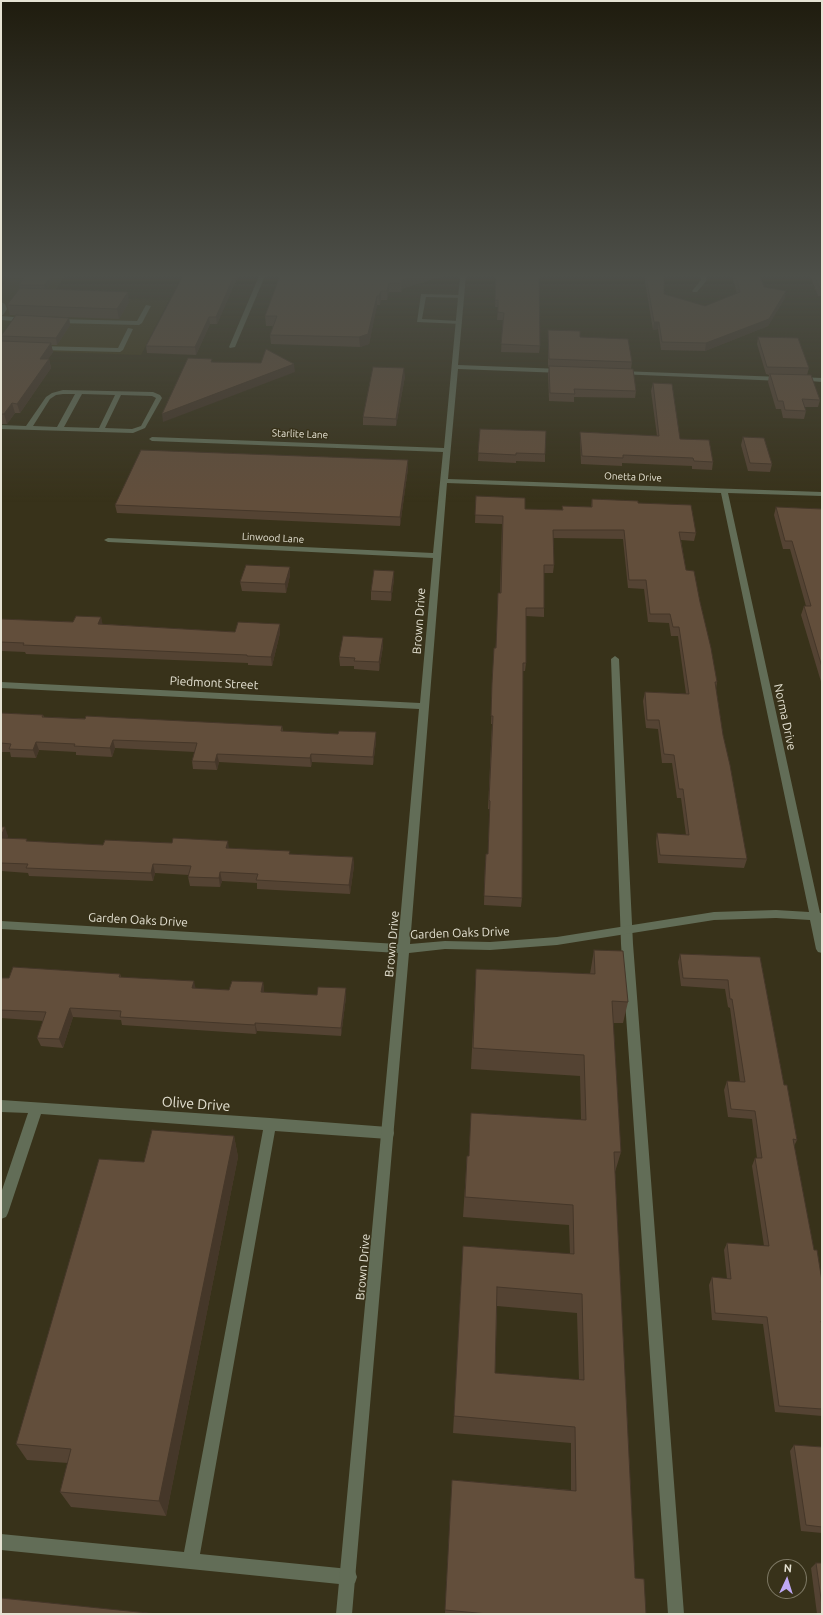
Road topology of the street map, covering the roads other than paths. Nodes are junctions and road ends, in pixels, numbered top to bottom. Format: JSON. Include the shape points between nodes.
{"nodes":[{"id":1,"x":456,"y":351,"type":"edge"},
{"id":2,"x":454,"y":367,"type":"junction"},
{"id":3,"x":572,"y":371,"type":"edge"},
{"id":4,"x":611,"y":372,"type":"edge"},
{"id":5,"x":822,"y":380,"type":"edge"},
{"id":6,"x":80,"y":392,"type":"junction"},
{"id":7,"x":119,"y":393,"type":"junction"},
{"id":8,"x":1,"y":427,"type":"edge"},
{"id":9,"x":30,"y":428,"type":"junction"},
{"id":10,"x":59,"y":428,"type":"junction"},
{"id":11,"x":101,"y":430,"type":"junction"},
{"id":12,"x":152,"y":438,"type":"dead end"},
{"id":13,"x":446,"y":450,"type":"junction"},
{"id":14,"x":444,"y":481,"type":"junction"},
{"id":15,"x":724,"y":490,"type":"junction"},
{"id":16,"x":822,"y":494,"type":"edge"},
{"id":17,"x":108,"y":540,"type":"dead end"},
{"id":18,"x":437,"y":556,"type":"junction"},
{"id":19,"x":615,"y":659,"type":"dead end"},
{"id":20,"x":1,"y":684,"type":"edge"},
{"id":21,"x":425,"y":706,"type":"junction"},
{"id":22,"x":819,"y":917,"type":"edge"},
{"id":23,"x":1,"y":925,"type":"edge"},
{"id":24,"x":627,"y":930,"type":"junction"},
{"id":25,"x":404,"y":949,"type":"junction"},
{"id":26,"x":822,"y":949,"type":"edge"},
{"id":27,"x":1,"y":1106,"type":"edge"},
{"id":28,"x":36,"y":1109,"type":"junction"},
{"id":29,"x":270,"y":1124,"type":"junction"},
{"id":30,"x":388,"y":1133,"type":"junction"},
{"id":31,"x":1,"y":1213,"type":"edge"},
{"id":32,"x":1,"y":1542,"type":"edge"},
{"id":33,"x":191,"y":1561,"type":"junction"},
{"id":34,"x":349,"y":1577,"type":"junction"},
{"id":35,"x":344,"y":1614,"type":"edge"},
{"id":36,"x":676,"y":1614,"type":"edge"}],
"edges":[{"from":1,"to":2,"type":"street","name":"Brown Drive"},
{"from":2,"to":3,"type":"street"},
{"from":2,"to":13,"type":"street","name":"Brown Drive"},
{"from":4,"to":5,"type":"street"},
{"from":6,"to":7,"type":"street"},
{"from":6,"to":9,"type":"street","via":[[63,392],[48,398]]},
{"from":6,"to":10,"type":"street"},
{"from":7,"to":11,"type":"street"},
{"from":7,"to":11,"type":"street","via":[[153,394],[159,398],[143,427],[133,431]]},
{"from":8,"to":9,"type":"street"},
{"from":9,"to":10,"type":"street"},
{"from":10,"to":11,"type":"street"},
{"from":12,"to":13,"type":"street","name":"Starlite Lane"},
{"from":13,"to":14,"type":"street","name":"Brown Drive"},
{"from":14,"to":15,"type":"street","name":"Onetta Drive"},
{"from":14,"to":18,"type":"street","name":"Brown Drive"},
{"from":15,"to":16,"type":"street","name":"Onetta Drive"},
{"from":15,"to":22,"type":"street","name":"Norma Drive"},
{"from":17,"to":18,"type":"street","name":"Linwood Lane"},
{"from":18,"to":21,"type":"street","name":"Brown Drive"},
{"from":19,"to":24,"type":"street"},
{"from":20,"to":21,"type":"street","name":"Piedmont Street"},
{"from":21,"to":25,"type":"street","name":"Brown Drive"},
{"from":22,"to":24,"type":"street","name":"Garden Oaks Drive","via":[[776,914],[714,916]]},
{"from":22,"to":26,"type":"street","name":"Norma Drive"},
{"from":23,"to":25,"type":"street","name":"Garden Oaks Drive"},
{"from":24,"to":25,"type":"street","name":"Garden Oaks Drive","via":[[557,941]]},
{"from":24,"to":36,"type":"street"},
{"from":25,"to":30,"type":"street","name":"Brown Drive"},
{"from":27,"to":28,"type":"street","name":"Olive Drive"},
{"from":28,"to":29,"type":"street","name":"Olive Drive"},
{"from":28,"to":31,"type":"street"},
{"from":29,"to":30,"type":"street","name":"Olive Drive"},
{"from":29,"to":33,"type":"street"},
{"from":30,"to":34,"type":"street","name":"Brown Drive"},
{"from":32,"to":33,"type":"street"},
{"from":33,"to":34,"type":"street"},
{"from":34,"to":35,"type":"street","name":"Brown Drive"}]}
